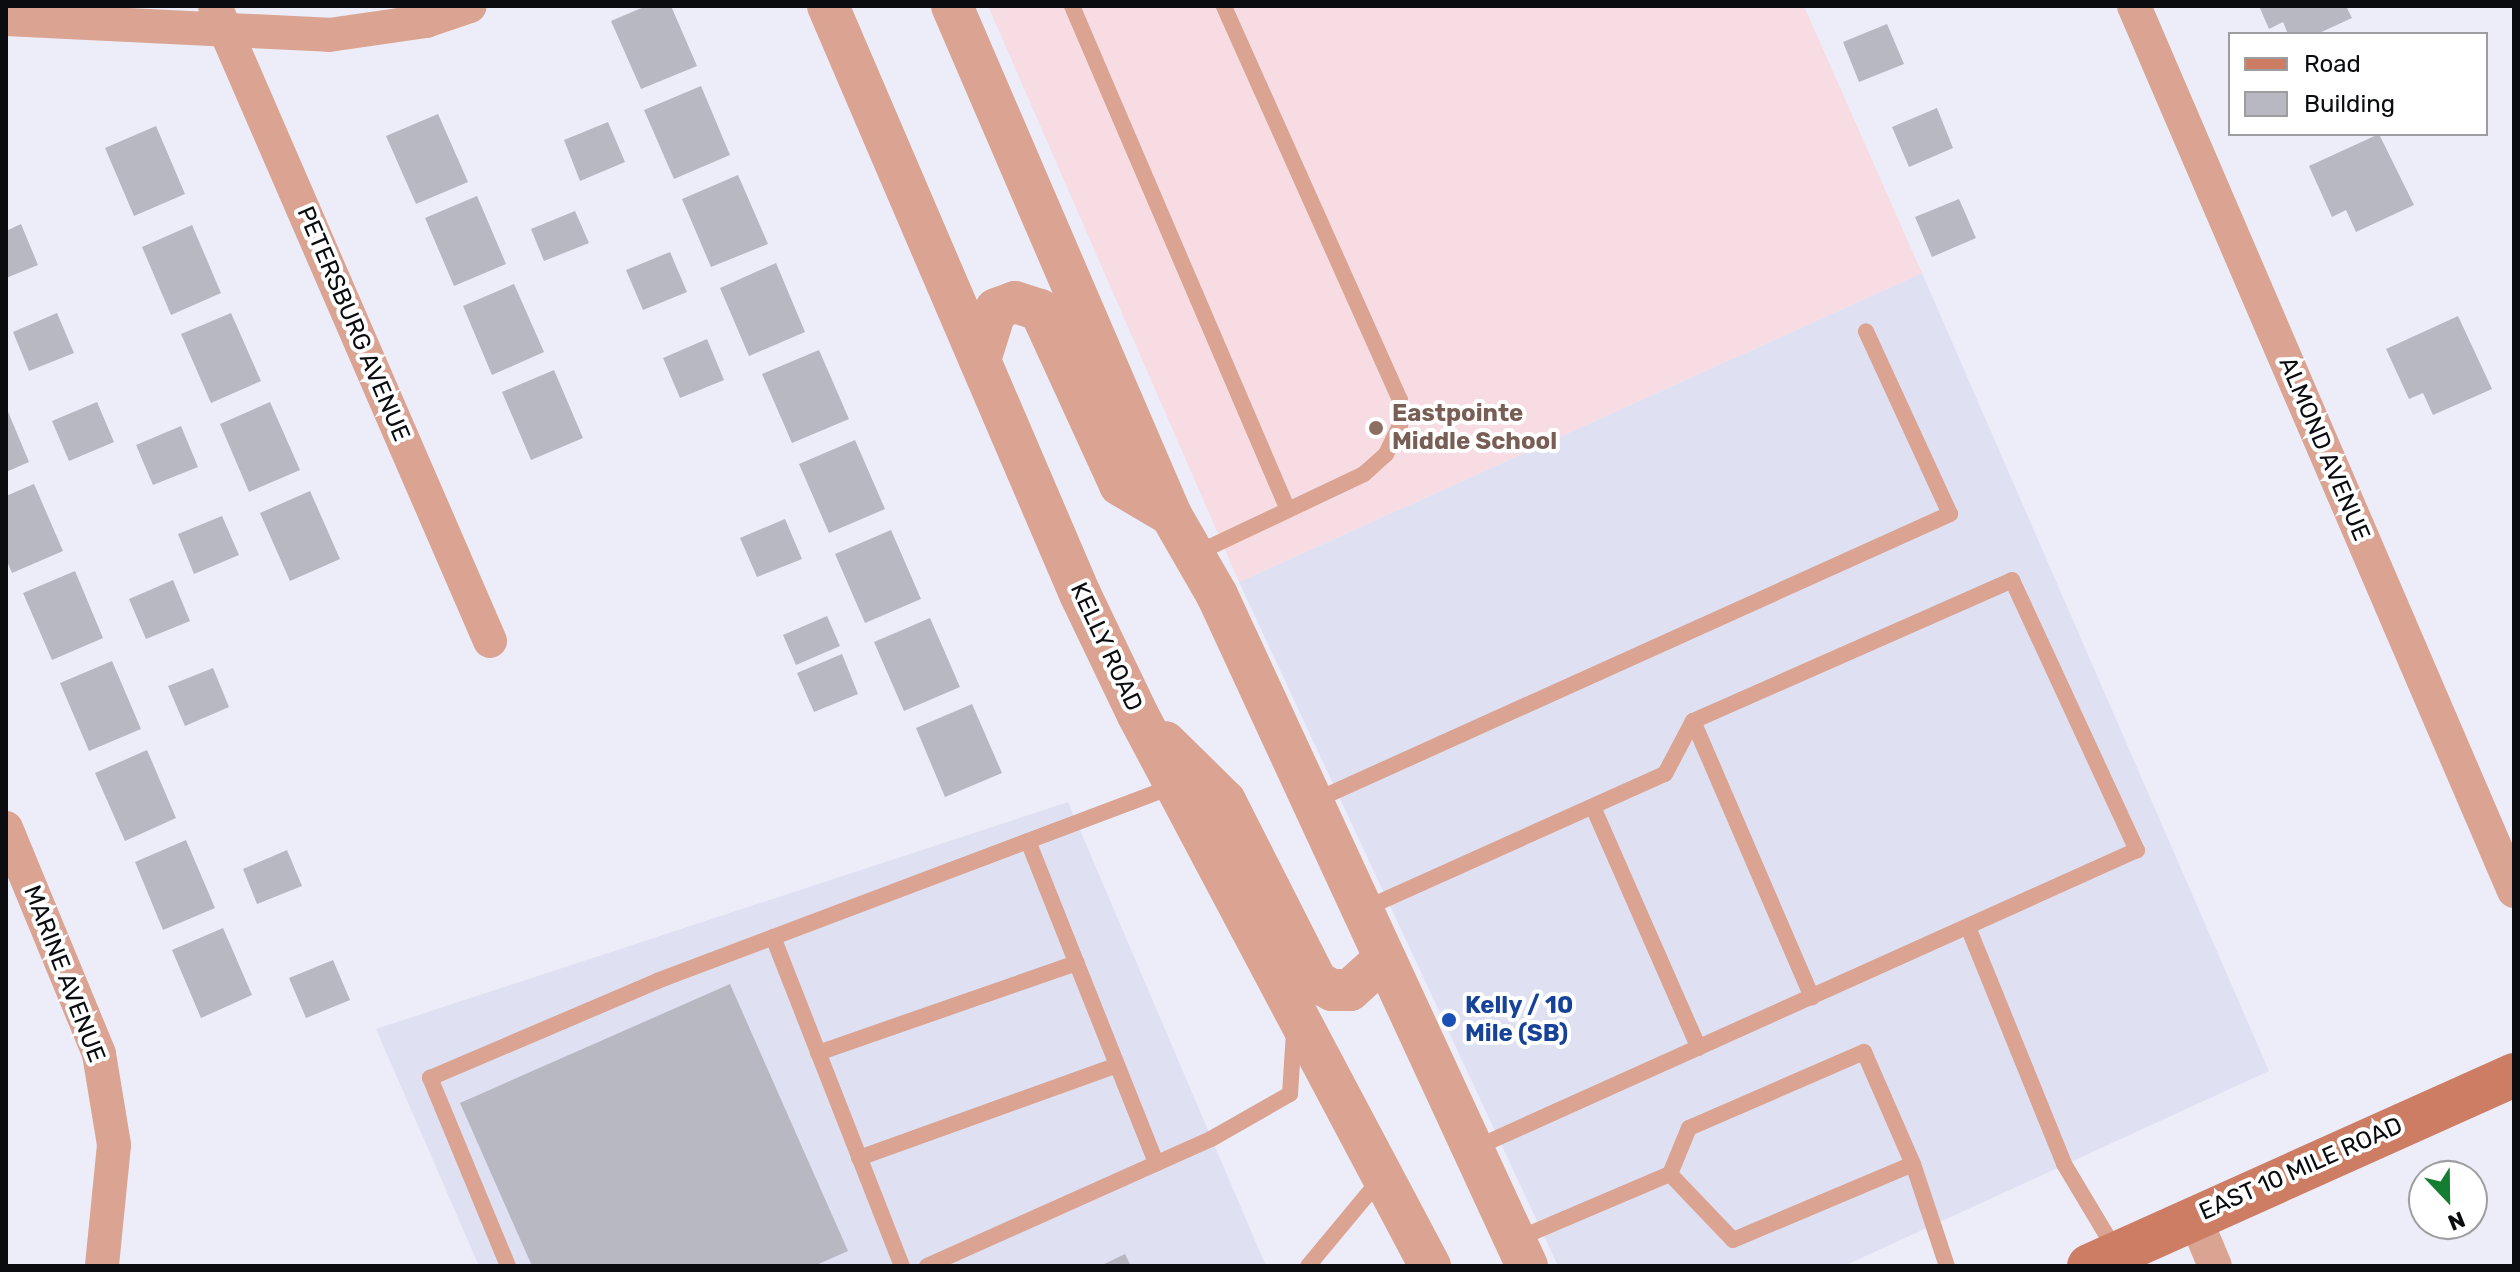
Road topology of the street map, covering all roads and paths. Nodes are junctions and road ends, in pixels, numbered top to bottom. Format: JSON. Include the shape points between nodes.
{"nodes":[{"id":1,"x":470,"y":6,"type":"edge"},
{"id":2,"x":828,"y":6,"type":"edge"},
{"id":3,"x":952,"y":6,"type":"edge"},
{"id":4,"x":1072,"y":6,"type":"edge"},
{"id":5,"x":1224,"y":6,"type":"edge"},
{"id":6,"x":2134,"y":6,"type":"edge"},
{"id":7,"x":221,"y":18,"type":"edge"},
{"id":8,"x":6,"y":19,"type":"edge"},
{"id":9,"x":1866,"y":331,"type":"dead end"},
{"id":10,"x":980,"y":360,"type":"junction"},
{"id":11,"x":1288,"y":510,"type":"junction"},
{"id":12,"x":1171,"y":515,"type":"junction"},
{"id":13,"x":1194,"y":554,"type":"junction"},
{"id":14,"x":490,"y":641,"type":"dead end"},
{"id":15,"x":1138,"y":715,"type":"junction"},
{"id":16,"x":1693,"y":721,"type":"junction"},
{"id":17,"x":1175,"y":786,"type":"junction"},
{"id":18,"x":1313,"y":801,"type":"junction"},
{"id":19,"x":1593,"y":807,"type":"junction"},
{"id":20,"x":6,"y":828,"type":"edge"},
{"id":21,"x":1028,"y":841,"type":"junction"},
{"id":22,"x":2514,"y":891,"type":"edge"},
{"id":23,"x":1362,"y":910,"type":"junction"},
{"id":24,"x":1968,"y":927,"type":"junction"},
{"id":25,"x":773,"y":937,"type":"junction"},
{"id":26,"x":1383,"y":960,"type":"junction"},
{"id":27,"x":1077,"y":963,"type":"junction"},
{"id":28,"x":1812,"y":997,"type":"junction"},
{"id":29,"x":1295,"y":1014,"type":"junction"},
{"id":30,"x":1699,"y":1048,"type":"junction"},
{"id":31,"x":818,"y":1053,"type":"junction"},
{"id":32,"x":1117,"y":1065,"type":"junction"},
{"id":33,"x":2514,"y":1075,"type":"edge"},
{"id":34,"x":1473,"y":1149,"type":"junction"},
{"id":35,"x":859,"y":1158,"type":"junction"},
{"id":36,"x":1156,"y":1163,"type":"junction"},
{"id":37,"x":1913,"y":1164,"type":"junction"},
{"id":38,"x":1670,"y":1174,"type":"junction"},
{"id":39,"x":1384,"y":1175,"type":"junction"},
{"id":40,"x":2194,"y":1216,"type":"junction"},
{"id":41,"x":1521,"y":1253,"type":"edge"},
{"id":42,"x":2103,"y":1259,"type":"edge"},
{"id":43,"x":102,"y":1266,"type":"edge"},
{"id":44,"x":508,"y":1266,"type":"edge"},
{"id":45,"x":902,"y":1266,"type":"edge"},
{"id":46,"x":927,"y":1266,"type":"edge"},
{"id":47,"x":1308,"y":1266,"type":"edge"},
{"id":48,"x":1430,"y":1266,"type":"edge"},
{"id":49,"x":1947,"y":1266,"type":"edge"},
{"id":50,"x":2215,"y":1266,"type":"edge"}],
"edges":[{"from":1,"to":7,"type":"street","via":[[379,31],[329,35]]},
{"from":2,"to":10,"type":"street","name":"KELLY ROAD"},
{"from":3,"to":12,"type":"street"},
{"from":4,"to":11,"type":"lane"},
{"from":5,"to":11,"type":"lane","via":[[1400,400],[1400,425],[1386,454],[1364,474]]},
{"from":6,"to":22,"type":"street","name":"ALMOND AVENUE"},
{"from":7,"to":8,"type":"street"},
{"from":7,"to":14,"type":"street","name":"PETERSBURG AVENUE"},
{"from":9,"to":18,"type":"lane","via":[[1950,514]]},
{"from":10,"to":12,"type":"street","via":[[996,309],[1015,302],[1040,310],[1120,485]]},
{"from":10,"to":15,"type":"street","name":"KELLY ROAD"},
{"from":11,"to":13,"type":"lane"},
{"from":12,"to":13,"type":"street"},
{"from":13,"to":18,"type":"street"},
{"from":15,"to":17,"type":"street","name":"KELLY ROAD"},
{"from":15,"to":26,"type":"street","via":[[1225,801],[1317,982],[1332,990],[1350,990]]},
{"from":16,"to":19,"type":"lane","via":[[1665,774]]},
{"from":16,"to":24,"type":"lane","via":[[2012,580],[2137,850]]},
{"from":16,"to":28,"type":"lane"},
{"from":17,"to":21,"type":"lane"},
{"from":17,"to":29,"type":"street","name":"KELLY ROAD"},
{"from":18,"to":23,"type":"street"},
{"from":19,"to":23,"type":"lane"},
{"from":19,"to":30,"type":"lane"},
{"from":20,"to":43,"type":"street","name":"MARINE AVENUE","via":[[99,1054],[114,1145]]},
{"from":21,"to":25,"type":"lane"},
{"from":21,"to":27,"type":"lane"},
{"from":23,"to":26,"type":"street"},
{"from":24,"to":28,"type":"lane"},
{"from":24,"to":42,"type":"lane"},
{"from":25,"to":31,"type":"lane"},
{"from":25,"to":44,"type":"lane","via":[[430,1078]]},
{"from":26,"to":34,"type":"street"},
{"from":27,"to":31,"type":"lane"},
{"from":27,"to":32,"type":"lane"},
{"from":28,"to":30,"type":"lane"},
{"from":29,"to":36,"type":"lane","via":[[1290,1094]]},
{"from":29,"to":39,"type":"street","name":"KELLY ROAD"},
{"from":30,"to":34,"type":"lane"},
{"from":31,"to":35,"type":"lane"},
{"from":32,"to":35,"type":"lane"},
{"from":32,"to":36,"type":"lane"},
{"from":33,"to":40,"type":"main road","name":"EAST 10 MILE ROAD"},
{"from":34,"to":41,"type":"street"},
{"from":35,"to":45,"type":"lane"},
{"from":36,"to":46,"type":"lane"},
{"from":37,"to":38,"type":"lane","via":[[1733,1240]]},
{"from":37,"to":38,"type":"lane","via":[[1864,1052],[1689,1128]]},
{"from":37,"to":49,"type":"lane"},
{"from":38,"to":41,"type":"lane"},
{"from":39,"to":47,"type":"lane"},
{"from":39,"to":48,"type":"street","name":"KELLY ROAD"},
{"from":40,"to":42,"type":"main road","name":"EAST 10 MILE ROAD"},
{"from":40,"to":50,"type":"street"}]}
